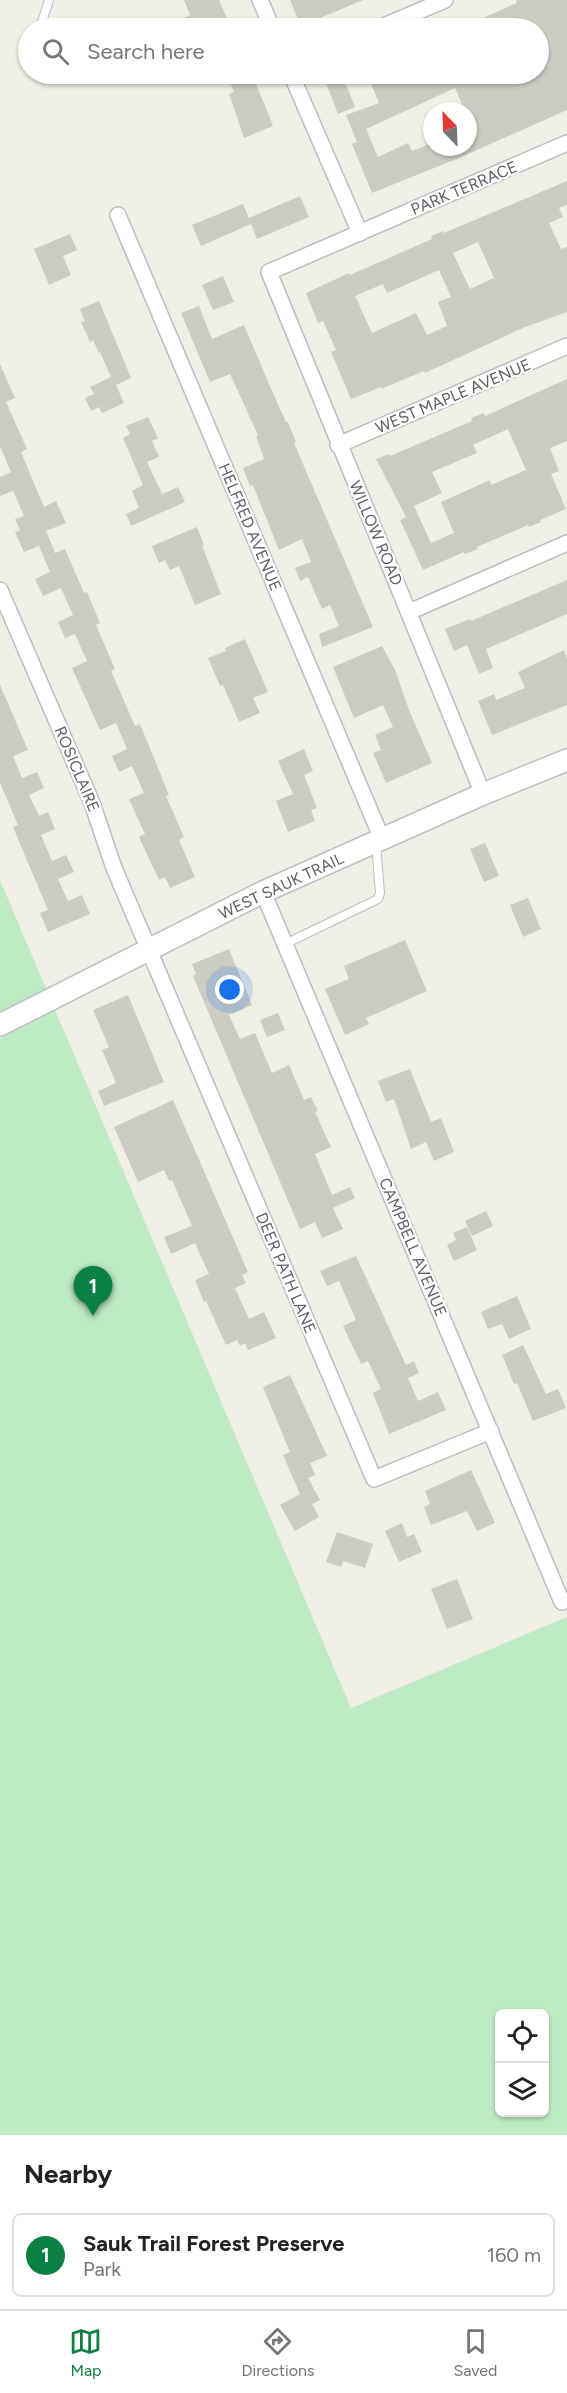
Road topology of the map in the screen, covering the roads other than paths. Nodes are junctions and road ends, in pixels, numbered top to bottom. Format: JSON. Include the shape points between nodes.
{"nodes":[{"id":1,"x":49,"y":0,"type":"edge"},
{"id":2,"x":260,"y":0,"type":"edge"},
{"id":3,"x":445,"y":0,"type":"edge"},
{"id":4,"x":43,"y":18,"type":"edge"},
{"id":5,"x":268,"y":18,"type":"edge"},
{"id":6,"x":403,"y":18,"type":"edge"},
{"id":7,"x":295,"y":84,"type":"edge"},
{"id":8,"x":567,"y":143,"type":"edge"},
{"id":9,"x":118,"y":215,"type":"dead end"},
{"id":10,"x":360,"y":233,"type":"junction"},
{"id":11,"x":269,"y":272,"type":"joint"},
{"id":12,"x":567,"y":346,"type":"edge"},
{"id":13,"x":338,"y":445,"type":"junction"},
{"id":14,"x":567,"y":543,"type":"edge"},
{"id":15,"x":0,"y":590,"type":"edge"},
{"id":16,"x":409,"y":612,"type":"junction"},
{"id":17,"x":567,"y":759,"type":"edge"},
{"id":18,"x":483,"y":794,"type":"junction"},
{"id":19,"x":379,"y":841,"type":"junction"},
{"id":20,"x":263,"y":892,"type":"junction"},
{"id":21,"x":285,"y":944,"type":"junction"},
{"id":22,"x":148,"y":950,"type":"junction"},
{"id":23,"x":0,"y":1025,"type":"edge"},
{"id":24,"x":491,"y":1431,"type":"junction"},
{"id":25,"x":562,"y":1602,"type":"dead end"}],
"edges":[{"from":1,"to":4,"type":"lane"},
{"from":2,"to":5,"type":"street"},
{"from":3,"to":6,"type":"street"},
{"from":7,"to":10,"type":"street"},
{"from":8,"to":10,"type":"street","name":"PARK TERRACE"},
{"from":9,"to":19,"type":"street","name":"HELFRED AVENUE"},
{"from":10,"to":11,"type":"street","name":"PARK TERRACE"},
{"from":11,"to":13,"type":"street","name":"WILLOW ROAD"},
{"from":12,"to":13,"type":"street","name":"WEST MAPLE AVENUE"},
{"from":13,"to":16,"type":"street","name":"WILLOW ROAD"},
{"from":14,"to":16,"type":"street"},
{"from":15,"to":22,"type":"street","name":"ROSICLAIRE","via":[[92,803]]},
{"from":16,"to":18,"type":"street","name":"WILLOW ROAD"},
{"from":17,"to":18,"type":"main road","name":"WEST SAUK TRAIL"},
{"from":18,"to":19,"type":"main road","name":"WEST SAUK TRAIL"},
{"from":19,"to":20,"type":"main road","name":"WEST SAUK TRAIL"},
{"from":19,"to":21,"type":"lane","via":[[378,899]]},
{"from":20,"to":21,"type":"street","name":"CAMPBELL AVENUE"},
{"from":20,"to":22,"type":"main road","name":"WEST SAUK TRAIL"},
{"from":21,"to":24,"type":"street","name":"CAMPBELL AVENUE"},
{"from":22,"to":23,"type":"main road","name":"WEST SAUK TRAIL"},
{"from":22,"to":24,"type":"street","name":"DEER PATH LANE","via":[[374,1479]]},
{"from":24,"to":25,"type":"street","name":"CAMPBELL AVENUE"}]}
